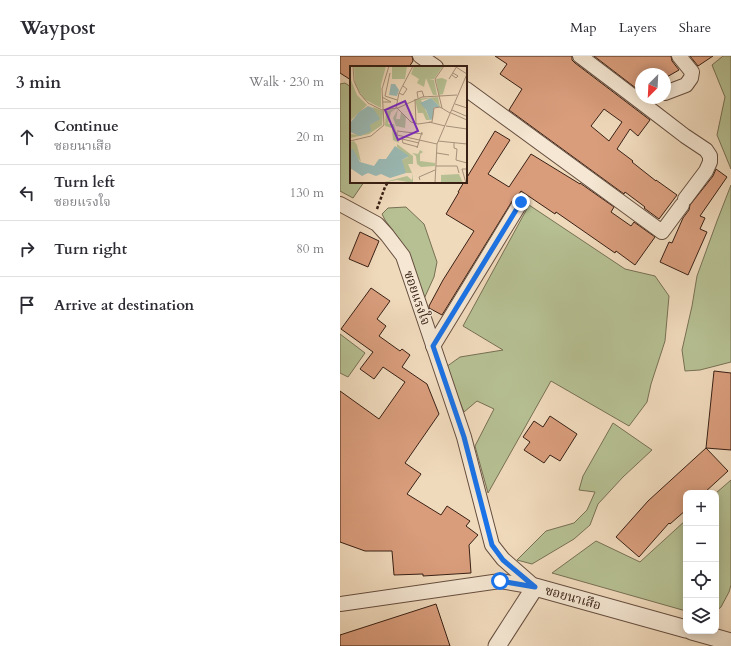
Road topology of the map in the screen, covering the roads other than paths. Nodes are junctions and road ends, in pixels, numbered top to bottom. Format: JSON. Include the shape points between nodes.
{"nodes":[{"id":1,"x":420,"y":56,"type":"edge"},
{"id":2,"x":580,"y":56,"type":"edge"},
{"id":3,"x":679,"y":56,"type":"edge"},
{"id":4,"x":435,"y":66,"type":"edge"},
{"id":5,"x":467,"y":90,"type":"edge"},
{"id":6,"x":671,"y":91,"type":"edge"},
{"id":7,"x":635,"y":92,"type":"edge"},
{"id":8,"x":651,"y":104,"type":"edge"},
{"id":9,"x":521,"y":202,"type":"dead end"},
{"id":10,"x":340,"y":204,"type":"edge"},
{"id":11,"x":433,"y":346,"type":"junction"},
{"id":12,"x":535,"y":587,"type":"junction"},
{"id":13,"x":340,"y":604,"type":"edge"},
{"id":14,"x":683,"y":629,"type":"edge"},
{"id":15,"x":703,"y":634,"type":"edge"},
{"id":16,"x":731,"y":642,"type":"edge"},
{"id":17,"x":497,"y":646,"type":"edge"}],
"edges":[{"from":1,"to":4,"type":"street"},
{"from":2,"to":7,"type":"street"},
{"from":3,"to":6,"type":"street","via":[[692,72],[691,78],[686,85]]},
{"from":5,"to":8,"type":"street","via":[[662,232],[706,171],[710,156]]},
{"from":9,"to":11,"type":"street"},
{"from":10,"to":11,"type":"street","name":"ซอยแรงใจ","via":[[377,224],[403,256]]},
{"from":11,"to":12,"type":"street","name":"ซอยแรงใจ","via":[[464,437],[492,545],[503,560]]},
{"from":12,"to":13,"type":"street","name":"ซอยนาเสือ","via":[[500,581]]},
{"from":12,"to":14,"type":"street","name":"ซอยนาเสือ"},
{"from":12,"to":17,"type":"street"},
{"from":15,"to":16,"type":"street"}]}
